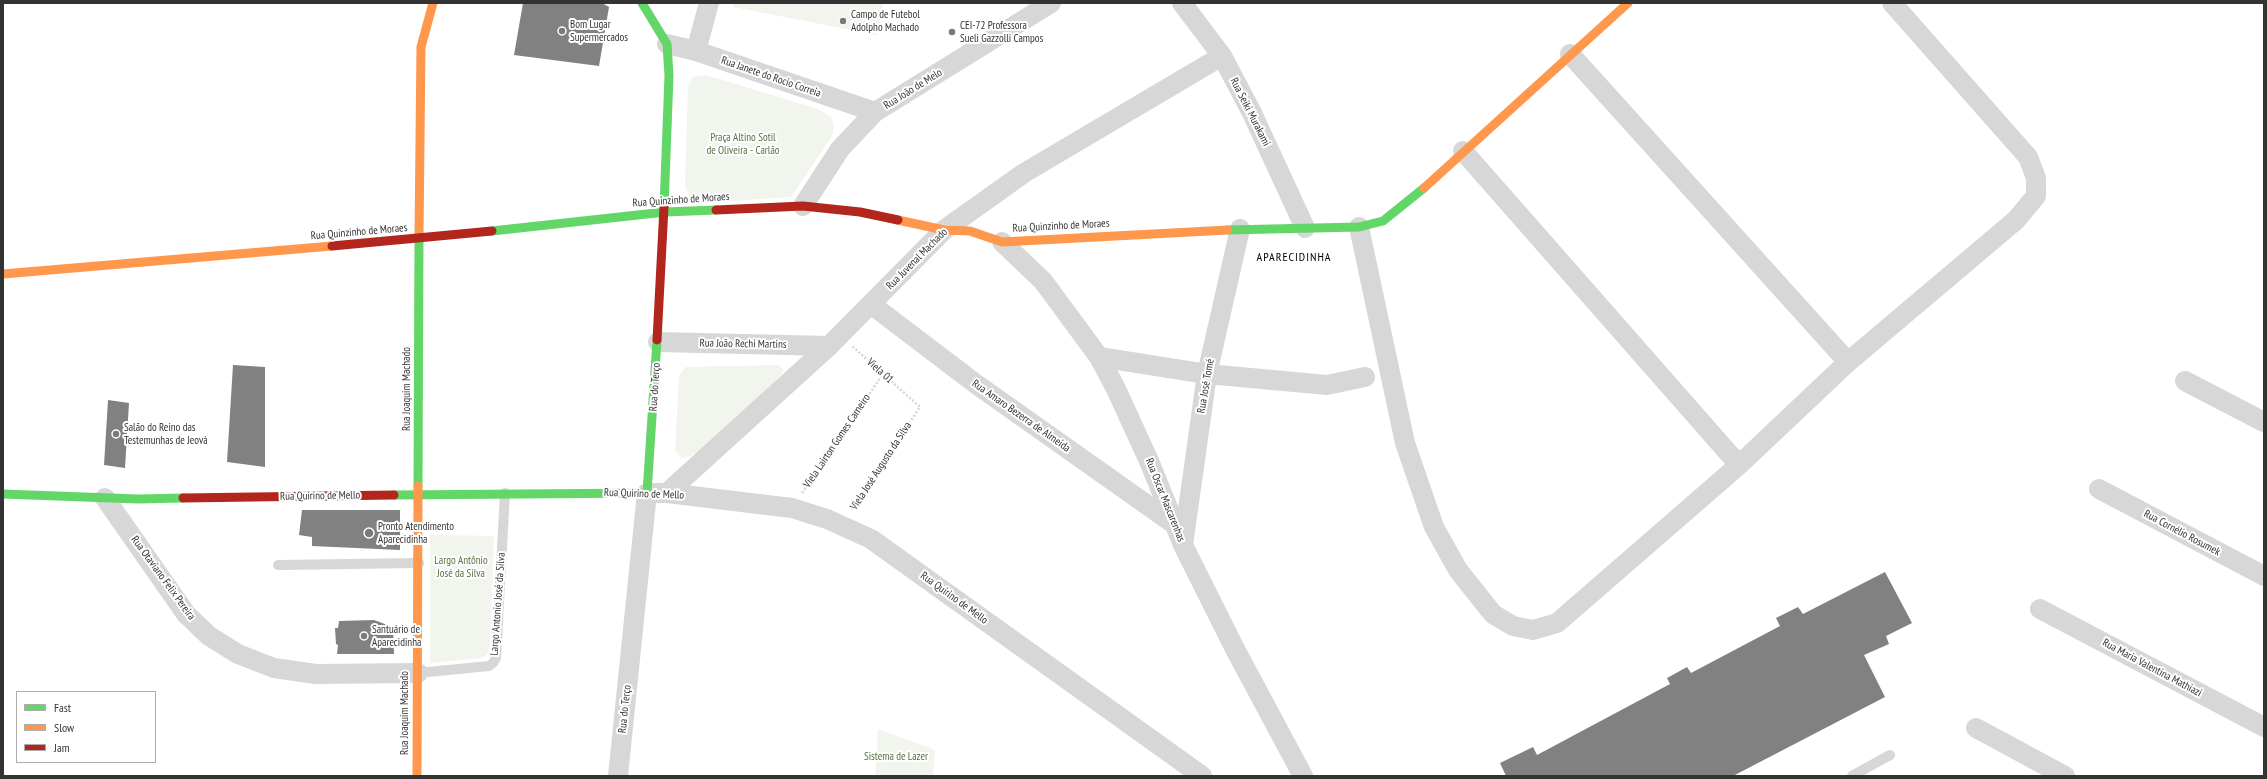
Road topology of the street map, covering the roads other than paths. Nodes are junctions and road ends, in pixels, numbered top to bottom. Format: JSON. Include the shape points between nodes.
{"nodes":[{"id":1,"x":433,"y":3,"type":"edge"},
{"id":2,"x":642,"y":3,"type":"edge"},
{"id":3,"x":708,"y":3,"type":"edge"},
{"id":4,"x":1051,"y":3,"type":"edge"},
{"id":5,"x":1182,"y":3,"type":"edge"},
{"id":6,"x":1628,"y":3,"type":"edge"},
{"id":7,"x":1892,"y":3,"type":"edge"},
{"id":8,"x":667,"y":44,"type":"junction"},
{"id":9,"x":696,"y":51,"type":"junction"},
{"id":10,"x":1570,"y":54,"type":"junction"},
{"id":11,"x":1222,"y":56,"type":"junction"},
{"id":12,"x":875,"y":112,"type":"junction"},
{"id":13,"x":1463,"y":151,"type":"junction"},
{"id":14,"x":803,"y":206,"type":"junction"},
{"id":15,"x":665,"y":212,"type":"junction"},
{"id":16,"x":1359,"y":227,"type":"junction"},
{"id":17,"x":1240,"y":228,"type":"junction"},
{"id":18,"x":1305,"y":228,"type":"junction"},
{"id":19,"x":944,"y":230,"type":"junction"},
{"id":20,"x":419,"y":239,"type":"junction"},
{"id":21,"x":1002,"y":242,"type":"junction"},
{"id":22,"x":3,"y":274,"type":"edge"},
{"id":23,"x":872,"y":305,"type":"junction"},
{"id":24,"x":835,"y":341,"type":"junction"},
{"id":25,"x":658,"y":342,"type":"junction"},
{"id":26,"x":1099,"y":357,"type":"junction"},
{"id":27,"x":1848,"y":362,"type":"junction"},
{"id":28,"x":1207,"y":374,"type":"junction"},
{"id":29,"x":1365,"y":377,"type":"dead end"},
{"id":30,"x":2185,"y":382,"type":"dead end"},
{"id":31,"x":2264,"y":422,"type":"edge"},
{"id":32,"x":1739,"y":465,"type":"junction"},
{"id":33,"x":2099,"y":489,"type":"dead end"},
{"id":34,"x":505,"y":493,"type":"junction"},
{"id":35,"x":647,"y":493,"type":"junction"},
{"id":36,"x":667,"y":493,"type":"junction"},
{"id":37,"x":3,"y":494,"type":"edge"},
{"id":38,"x":419,"y":494,"type":"junction"},
{"id":39,"x":105,"y":498,"type":"junction"},
{"id":40,"x":1174,"y":524,"type":"junction"},
{"id":41,"x":1183,"y":545,"type":"junction"},
{"id":42,"x":419,"y":563,"type":"junction"},
{"id":43,"x":278,"y":565,"type":"dead end"},
{"id":44,"x":2264,"y":576,"type":"edge"},
{"id":45,"x":2040,"y":609,"type":"dead end"},
{"id":46,"x":418,"y":673,"type":"junction"},
{"id":47,"x":2264,"y":727,"type":"edge"},
{"id":48,"x":1976,"y":728,"type":"dead end"},
{"id":49,"x":1890,"y":755,"type":"dead end"},
{"id":50,"x":1177,"y":758,"type":"junction"},
{"id":51,"x":417,"y":776,"type":"edge"},
{"id":52,"x":618,"y":776,"type":"edge"},
{"id":53,"x":1187,"y":776,"type":"edge"},
{"id":54,"x":1202,"y":776,"type":"edge"},
{"id":55,"x":1303,"y":776,"type":"edge"},
{"id":56,"x":1852,"y":776,"type":"edge"},
{"id":57,"x":2065,"y":776,"type":"edge"}],
"edges":[{"from":1,"to":20,"type":"street","name":"Rua Joaquim Machado","via":[[422,47],[419,81]]},
{"from":2,"to":8,"type":"street","name":"Rua do Terço"},
{"from":3,"to":9,"type":"street"},
{"from":4,"to":12,"type":"street","name":"Rua João de Melo"},
{"from":5,"to":11,"type":"street","name":"Rua Seiki Murakami"},
{"from":6,"to":10,"type":"street","name":"Rua Quinzinho de Moraes"},
{"from":7,"to":27,"type":"street","via":[[2028,158],[2036,178],[2036,196],[2016,220]]},
{"from":8,"to":9,"type":"street","name":"Rua Janete do Rocio Correia"},
{"from":8,"to":15,"type":"street","name":"Rua do Terço"},
{"from":9,"to":12,"type":"street","name":"Rua Janete do Rocio Correia"},
{"from":10,"to":13,"type":"street","name":"Rua Quinzinho de Moraes"},
{"from":10,"to":27,"type":"street"},
{"from":11,"to":18,"type":"street","name":"Rua Seiki Murakami","via":[[1252,113]]},
{"from":11,"to":19,"type":"street","name":"Rua Juvenal Machado","via":[[1024,173]]},
{"from":12,"to":14,"type":"street","name":"Rua João de Melo","via":[[840,149]]},
{"from":13,"to":16,"type":"street","name":"Rua Quinzinho de Moraes","via":[[1404,206],[1383,221]]},
{"from":13,"to":32,"type":"street"},
{"from":14,"to":15,"type":"street","name":"Rua Quinzinho de Moraes"},
{"from":14,"to":19,"type":"street","name":"Rua Quinzinho de Moraes","via":[[860,212]]},
{"from":15,"to":20,"type":"street","name":"Rua Quinzinho de Moraes"},
{"from":15,"to":25,"type":"street","name":"Rua do Terço"},
{"from":16,"to":18,"type":"street","name":"Rua Quinzinho de Moraes"},
{"from":16,"to":32,"type":"street","via":[[1405,443],[1434,527],[1458,570],[1493,614],[1513,626],[1534,630],[1557,623]]},
{"from":17,"to":18,"type":"street","name":"Rua Quinzinho de Moraes"},
{"from":17,"to":21,"type":"street","name":"Rua Quinzinho de Moraes"},
{"from":17,"to":28,"type":"street","name":"Rua José Tomé"},
{"from":19,"to":21,"type":"street","name":"Rua Quinzinho de Moraes","via":[[970,231]]},
{"from":19,"to":23,"type":"street","name":"Rua Juvenal Machado"},
{"from":20,"to":22,"type":"street","name":"Rua Quinzinho de Moraes"},
{"from":20,"to":38,"type":"street","name":"Rua Joaquim Machado"},
{"from":21,"to":26,"type":"street","name":"Rua Oscar Mascarenhas","via":[[1043,281]]},
{"from":23,"to":24,"type":"street","name":"Rua Juvenal Machado"},
{"from":23,"to":40,"type":"street","name":"Rua Amaro Bezerra de Almeida","via":[[976,384]]},
{"from":24,"to":25,"type":"street","name":"Rua João Rechi Martins"},
{"from":24,"to":36,"type":"street","name":"Rua Juvenal Machado"},
{"from":25,"to":35,"type":"street","name":"Rua do Terço"},
{"from":26,"to":28,"type":"street"},
{"from":26,"to":40,"type":"street","name":"Rua Oscar Mascarenhas","via":[[1149,461]]},
{"from":27,"to":32,"type":"street"},
{"from":28,"to":29,"type":"street","via":[[1327,385]]},
{"from":28,"to":41,"type":"street","name":"Rua José Tomé"},
{"from":30,"to":31,"type":"street"},
{"from":33,"to":44,"type":"street","name":"Rua Cornélio Rosumek"},
{"from":34,"to":35,"type":"street","name":"Rua Quirino de Mello"},
{"from":34,"to":38,"type":"street","name":"Rua Quirino de Mello"},
{"from":34,"to":46,"type":"lane","name":"Largo Antonio José da Silva","via":[[496,658],[489,666]]},
{"from":35,"to":36,"type":"street","name":"Rua Quirino de Mello"},
{"from":35,"to":52,"type":"street","name":"Rua do Terço"},
{"from":36,"to":50,"type":"street","name":"Rua Quirino de Mello","via":[[792,508],[871,539]]},
{"from":37,"to":39,"type":"street","name":"Rua Quirino de Mello"},
{"from":38,"to":39,"type":"street","name":"Rua Quirino de Mello"},
{"from":38,"to":42,"type":"street","name":"Rua Joaquim Machado"},
{"from":39,"to":46,"type":"street","name":"Rua Otaviano Felix Pereira","via":[[186,614],[209,636],[238,654],[274,668],[316,674]]},
{"from":40,"to":41,"type":"street","name":"Rua Oscar Mascarenhas"},
{"from":41,"to":55,"type":"street","name":"Rua Oscar Mascarenhas","via":[[1234,649]]},
{"from":42,"to":43,"type":"lane"},
{"from":42,"to":46,"type":"street","name":"Rua Joaquim Machado"},
{"from":45,"to":47,"type":"street","name":"Rua Maria Valentina Mathiazi"},
{"from":46,"to":51,"type":"street","name":"Rua Joaquim Machado"},
{"from":48,"to":57,"type":"street"},
{"from":49,"to":56,"type":"lane"},
{"from":50,"to":53,"type":"street"},
{"from":50,"to":54,"type":"street","name":"Rua Quirino de Mello"}]}
